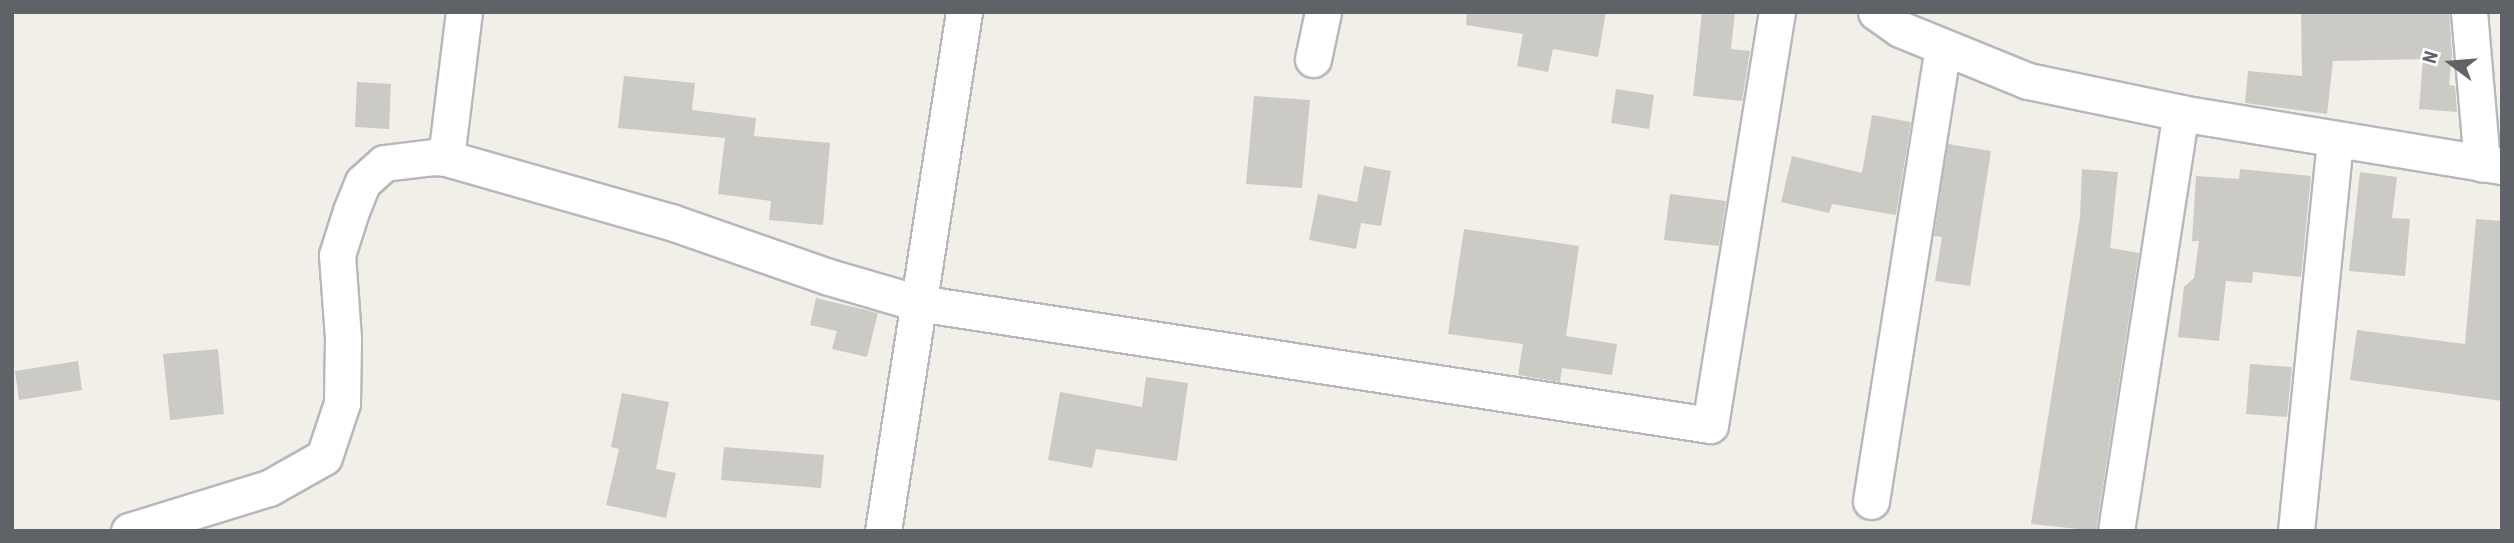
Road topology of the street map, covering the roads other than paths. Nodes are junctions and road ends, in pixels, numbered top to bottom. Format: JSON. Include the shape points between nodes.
{"nodes":[{"id":1,"x":464,"y":12,"type":"edge"},
{"id":2,"x":964,"y":12,"type":"edge"},
{"id":3,"x":1323,"y":12,"type":"edge"},
{"id":4,"x":1777,"y":12,"type":"edge"},
{"id":5,"x":1876,"y":12,"type":"edge"},
{"id":6,"x":2469,"y":12,"type":"edge"},
{"id":7,"x":1942,"y":48,"type":"junction"},
{"id":8,"x":1313,"y":59,"type":"dead end"},
{"id":9,"x":2181,"y":113,"type":"junction"},
{"id":10,"x":2335,"y":141,"type":"junction"},
{"id":11,"x":446,"y":158,"type":"junction"},
{"id":12,"x":2492,"y":164,"type":"edge"},
{"id":13,"x":918,"y":303,"type":"junction"},
{"id":14,"x":1871,"y":501,"type":"dead end"},
{"id":15,"x":129,"y":531,"type":"edge"},
{"id":16,"x":883,"y":531,"type":"edge"},
{"id":17,"x":2116,"y":531,"type":"edge"},
{"id":18,"x":2295,"y":531,"type":"edge"}],
"edges":[{"from":1,"to":11,"type":"street"},
{"from":2,"to":13,"type":"street"},
{"from":3,"to":8,"type":"street"},
{"from":4,"to":13,"type":"street","via":[[1710,425]]},
{"from":5,"to":7,"type":"street"},
{"from":6,"to":12,"type":"street"},
{"from":7,"to":9,"type":"street","via":[[2028,81]]},
{"from":7,"to":14,"type":"street"},
{"from":9,"to":10,"type":"street"},
{"from":9,"to":17,"type":"street"},
{"from":10,"to":12,"type":"street"},
{"from":10,"to":18,"type":"street"},
{"from":11,"to":13,"type":"street","via":[[671,222]]},
{"from":11,"to":15,"type":"street","via":[[384,163],[359,191],[337,256],[344,338],[342,403],[324,457],[269,488]]},
{"from":13,"to":16,"type":"street"}]}
